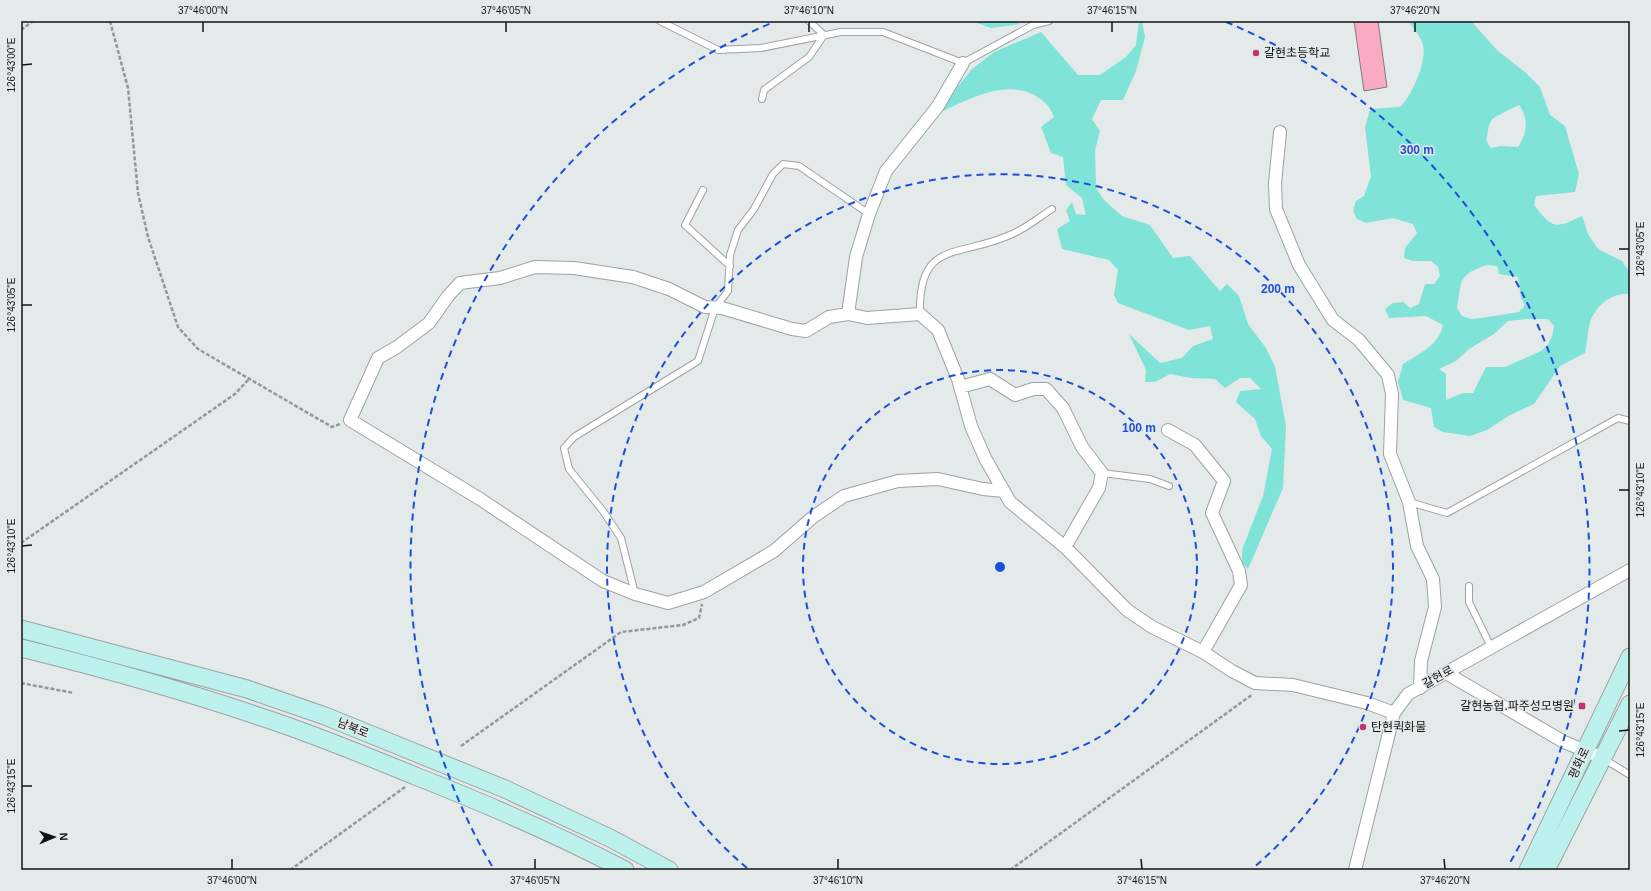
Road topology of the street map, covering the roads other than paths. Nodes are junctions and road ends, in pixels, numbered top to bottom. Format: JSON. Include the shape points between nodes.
{"nodes":[{"id":1,"x":660,"y":21,"type":"edge"},
{"id":2,"x":809,"y":21,"type":"edge"},
{"id":3,"x":1048,"y":21,"type":"edge"},
{"id":4,"x":824,"y":35,"type":"junction"},
{"id":5,"x":963,"y":63,"type":"junction"},
{"id":6,"x":762,"y":99,"type":"dead end"},
{"id":7,"x":1280,"y":132,"type":"dead end"},
{"id":8,"x":703,"y":190,"type":"dead end"},
{"id":9,"x":1052,"y":210,"type":"dead end"},
{"id":10,"x":869,"y":214,"type":"junction"},
{"id":11,"x":730,"y":266,"type":"junction"},
{"id":12,"x":715,"y":308,"type":"junction"},
{"id":13,"x":848,"y":314,"type":"junction"},
{"id":14,"x":920,"y":314,"type":"junction"},
{"id":15,"x":960,"y":387,"type":"junction"},
{"id":16,"x":1630,"y":421,"type":"edge"},
{"id":17,"x":1168,"y":430,"type":"dead end"},
{"id":18,"x":1102,"y":473,"type":"junction"},
{"id":19,"x":1169,"y":486,"type":"dead end"},
{"id":20,"x":1004,"y":492,"type":"junction"},
{"id":21,"x":1409,"y":502,"type":"junction"},
{"id":22,"x":1065,"y":547,"type":"junction"},
{"id":23,"x":1630,"y":570,"type":"edge"},
{"id":24,"x":1469,"y":586,"type":"dead end"},
{"id":25,"x":635,"y":594,"type":"junction"},
{"id":26,"x":21,"y":629,"type":"edge"},
{"id":27,"x":1491,"y":647,"type":"junction"},
{"id":28,"x":21,"y":648,"type":"edge"},
{"id":29,"x":1203,"y":652,"type":"junction"},
{"id":30,"x":1630,"y":658,"type":"edge"},
{"id":31,"x":1446,"y":673,"type":"junction"},
{"id":32,"x":1420,"y":688,"type":"junction"},
{"id":33,"x":1630,"y":704,"type":"edge"},
{"id":34,"x":1394,"y":713,"type":"junction"},
{"id":35,"x":1585,"y":751,"type":"junction"},
{"id":36,"x":1603,"y":758,"type":"junction"},
{"id":37,"x":1630,"y":775,"type":"edge"},
{"id":38,"x":625,"y":870,"type":"edge"},
{"id":39,"x":669,"y":870,"type":"edge"},
{"id":40,"x":1355,"y":870,"type":"edge"},
{"id":41,"x":1528,"y":870,"type":"edge"},
{"id":42,"x":1546,"y":870,"type":"edge"}],
"edges":[{"from":1,"to":4,"type":"lane","via":[[718,50],[762,48]]},
{"from":2,"to":4,"type":"lane"},
{"from":3,"to":5,"type":"lane","via":[[1033,26]]},
{"from":4,"to":5,"type":"lane","via":[[841,32],[883,32]]},
{"from":4,"to":6,"type":"lane","via":[[808,57],[764,90]]},
{"from":5,"to":10,"type":"street","via":[[938,106],[886,171]]},
{"from":7,"to":21,"type":"street","via":[[1275,183],[1276,209],[1299,265],[1333,320],[1359,340],[1388,375],[1392,394],[1390,454]]},
{"from":8,"to":11,"type":"lane","via":[[685,225]]},
{"from":9,"to":14,"type":"lane","via":[[1010,235],[934,260],[922,280]]},
{"from":10,"to":11,"type":"lane","via":[[799,166],[782,164],[738,230],[730,255]]},
{"from":10,"to":13,"type":"street","via":[[856,256]]},
{"from":11,"to":12,"type":"lane","via":[[728,292]]},
{"from":12,"to":13,"type":"street","via":[[806,331],[829,317]]},
{"from":12,"to":25,"type":"lane","via":[[698,361],[574,437],[564,448],[569,469],[621,538]]},
{"from":12,"to":25,"type":"street","via":[[705,307],[669,288],[633,277],[574,268],[535,267],[500,278],[460,283],[429,323],[378,358],[350,420],[480,499],[603,581]]},
{"from":13,"to":14,"type":"street","via":[[867,318]]},
{"from":14,"to":15,"type":"street","via":[[938,330]]},
{"from":15,"to":18,"type":"street","via":[[990,379],[1015,395],[1033,389],[1046,389],[1063,408],[1082,447]]},
{"from":15,"to":20,"type":"street","via":[[971,426]]},
{"from":16,"to":21,"type":"lane","via":[[1618,418],[1447,513]]},
{"from":17,"to":29,"type":"street","via":[[1195,445],[1224,481],[1212,514],[1239,571],[1240,585]]},
{"from":18,"to":19,"type":"lane","via":[[1150,479]]},
{"from":18,"to":22,"type":"street","via":[[1099,488]]},
{"from":20,"to":22,"type":"street","via":[[1010,502]]},
{"from":20,"to":25,"type":"street","via":[[938,479],[898,481],[844,496],[813,517],[774,551],[704,592],[668,603]]},
{"from":21,"to":32,"type":"street","via":[[1417,546],[1433,579],[1435,607],[1421,661]]},
{"from":22,"to":29,"type":"street","via":[[1128,610],[1152,627]]},
{"from":23,"to":27,"type":"street","name":"갈현로"},
{"from":24,"to":27,"type":"lane","via":[[1469,602]]},
{"from":26,"to":39,"type":"main road","name":"남북로","via":[[247,689],[325,716],[505,789],[610,838]]},
{"from":27,"to":31,"type":"street","name":"갈현로"},
{"from":28,"to":38,"type":"main road","name":"남북로","via":[[183,692],[327,740],[510,814]]},
{"from":29,"to":34,"type":"street","via":[[1255,683],[1293,685],[1367,703]]},
{"from":30,"to":35,"type":"main road","name":"평화로"},
{"from":31,"to":32,"type":"street","name":"갈현로"},
{"from":31,"to":35,"type":"street","via":[[1564,742]]},
{"from":32,"to":34,"type":"street","name":"갈현로","via":[[1408,694]]},
{"from":33,"to":36,"type":"main road","name":"평화로"},
{"from":34,"to":40,"type":"street","name":"갈현로"},
{"from":35,"to":36,"type":"street"},
{"from":35,"to":41,"type":"main road","name":"평화로"},
{"from":36,"to":37,"type":"lane"},
{"from":36,"to":42,"type":"main road","name":"평화로"}]}
